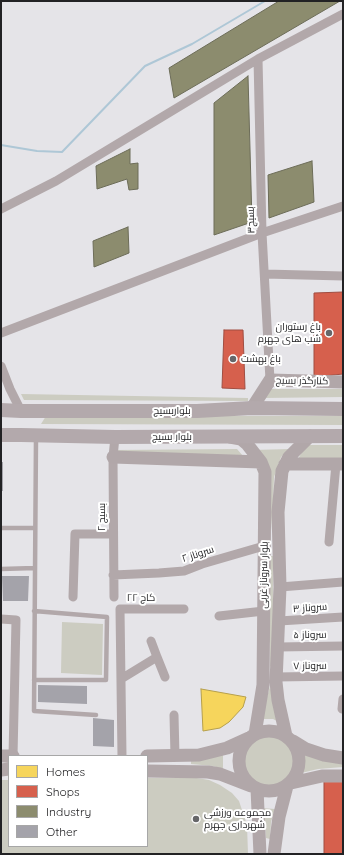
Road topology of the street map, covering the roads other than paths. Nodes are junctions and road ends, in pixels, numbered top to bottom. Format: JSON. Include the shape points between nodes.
{"nodes":[{"id":1,"x":343,"y":14,"type":"edge"},
{"id":2,"x":258,"y":58,"type":"junction"},
{"id":3,"x":343,"y":206,"type":"edge"},
{"id":4,"x":1,"y":209,"type":"edge"},
{"id":5,"x":262,"y":233,"type":"junction"},
{"id":6,"x":265,"y":274,"type":"junction"},
{"id":7,"x":343,"y":276,"type":"edge"},
{"id":8,"x":1,"y":333,"type":"edge"},
{"id":9,"x":1,"y":366,"type":"edge"},
{"id":10,"x":270,"y":380,"type":"junction"},
{"id":11,"x":343,"y":382,"type":"edge"},
{"id":12,"x":252,"y":408,"type":"junction"},
{"id":13,"x":343,"y":409,"type":"edge"},
{"id":14,"x":1,"y":410,"type":"edge"},
{"id":15,"x":21,"y":411,"type":"junction"},
{"id":16,"x":1,"y":435,"type":"edge"},
{"id":17,"x":22,"y":435,"type":"junction"},
{"id":18,"x":36,"y":435,"type":"junction"},
{"id":19,"x":227,"y":436,"type":"junction"},
{"id":20,"x":310,"y":436,"type":"junction"},
{"id":21,"x":343,"y":436,"type":"edge"},
{"id":22,"x":115,"y":437,"type":"junction"},
{"id":23,"x":113,"y":457,"type":"junction"},
{"id":24,"x":261,"y":462,"type":"junction"},
{"id":25,"x":285,"y":464,"type":"junction"},
{"id":26,"x":340,"y":464,"type":"edge"},
{"id":27,"x":1,"y":528,"type":"edge"},
{"id":28,"x":35,"y":528,"type":"junction"},
{"id":29,"x":113,"y":534,"type":"junction"},
{"id":30,"x":330,"y":542,"type":"dead end"},
{"id":31,"x":264,"y":546,"type":"junction"},
{"id":32,"x":280,"y":546,"type":"junction"},
{"id":33,"x":35,"y":568,"type":"junction"},
{"id":34,"x":1,"y":569,"type":"edge"},
{"id":35,"x":114,"y":575,"type":"junction"},
{"id":36,"x":343,"y":582,"type":"edge"},
{"id":37,"x":280,"y":587,"type":"junction"},
{"id":38,"x":74,"y":597,"type":"dead end"},
{"id":39,"x":114,"y":598,"type":"dead end"},
{"id":40,"x":184,"y":610,"type":"dead end"},
{"id":41,"x":34,"y":611,"type":"junction"},
{"id":42,"x":264,"y":611,"type":"junction"},
{"id":43,"x":219,"y":616,"type":"dead end"},
{"id":44,"x":343,"y":617,"type":"edge"},
{"id":45,"x":1,"y":619,"type":"edge"},
{"id":46,"x":279,"y":621,"type":"junction"},
{"id":47,"x":151,"y":641,"type":"dead end"},
{"id":48,"x":343,"y":646,"type":"edge"},
{"id":49,"x":278,"y":647,"type":"junction"},
{"id":50,"x":157,"y":657,"type":"junction"},
{"id":51,"x":263,"y":676,"type":"junction"},
{"id":52,"x":343,"y":676,"type":"edge"},
{"id":53,"x":165,"y":677,"type":"dead end"},
{"id":54,"x":276,"y":677,"type":"junction"},
{"id":55,"x":34,"y":680,"type":"junction"},
{"id":56,"x":121,"y":680,"type":"junction"},
{"id":57,"x":96,"y":715,"type":"dead end"},
{"id":58,"x":174,"y":715,"type":"dead end"},
{"id":59,"x":253,"y":735,"type":"junction"},
{"id":60,"x":288,"y":737,"type":"junction"},
{"id":61,"x":13,"y":755,"type":"edge"},
{"id":62,"x":122,"y":755,"type":"edge"},
{"id":63,"x":148,"y":756,"type":"edge"},
{"id":64,"x":177,"y":756,"type":"junction"},
{"id":65,"x":343,"y":758,"type":"edge"},
{"id":66,"x":148,"y":771,"type":"edge"},
{"id":67,"x":179,"y":771,"type":"junction"},
{"id":68,"x":343,"y":776,"type":"edge"},
{"id":69,"x":289,"y":785,"type":"junction"},
{"id":70,"x":255,"y":788,"type":"junction"},
{"id":71,"x":260,"y":850,"type":"edge"},
{"id":72,"x":274,"y":850,"type":"edge"}],
"edges":[{"from":1,"to":2,"type":"street"},
{"from":2,"to":4,"type":"street","via":[[56,181]]},
{"from":2,"to":5,"type":"street","name":"بسیج۳"},
{"from":3,"to":5,"type":"street"},
{"from":5,"to":6,"type":"street","name":"بسیج۳"},
{"from":5,"to":8,"type":"street"},
{"from":6,"to":7,"type":"street"},
{"from":6,"to":10,"type":"street","name":"بسیج۳"},
{"from":9,"to":15,"type":"street"},
{"from":10,"to":11,"type":"street","name":"کنارگذر بسیج"},
{"from":10,"to":12,"type":"street","name":"کنارگذر بسیج"},
{"from":12,"to":13,"type":"main road","name":"بلواربسیج"},
{"from":12,"to":15,"type":"main road","name":"بلواربسیج","via":[[197,411]]},
{"from":14,"to":15,"type":"main road","name":"بلواربسیج"},
{"from":15,"to":17,"type":"main road"},
{"from":16,"to":17,"type":"main road","name":"بلوار بسیج"},
{"from":17,"to":18,"type":"main road","name":"بلوار بسیج"},
{"from":18,"to":22,"type":"main road","name":"بلوار بسیج"},
{"from":18,"to":28,"type":"lane"},
{"from":19,"to":20,"type":"main road","name":"بلوار بسیج"},
{"from":19,"to":22,"type":"main road","name":"بلوار بسیج"},
{"from":19,"to":24,"type":"street","name":"بلوار سروناز غربی","via":[[242,439]]},
{"from":20,"to":21,"type":"main road","name":"بلوار بسیج"},
{"from":20,"to":25,"type":"street","name":"بلوار سروناز غربی"},
{"from":22,"to":23,"type":"street","name":"بسیج ۲"},
{"from":23,"to":24,"type":"street"},
{"from":23,"to":29,"type":"street","name":"بسیج ۲"},
{"from":24,"to":31,"type":"street","name":"بلوار سروناز غربی","via":[[265,472]]},
{"from":25,"to":26,"type":"street"},
{"from":25,"to":32,"type":"street","name":"بلوار سروناز غربی","via":[[278,512]]},
{"from":26,"to":30,"type":"street"},
{"from":27,"to":28,"type":"lane"},
{"from":28,"to":33,"type":"lane"},
{"from":29,"to":35,"type":"street","name":"بسیج ۲"},
{"from":29,"to":38,"type":"street","via":[[75,534]]},
{"from":31,"to":32,"type":"street"},
{"from":31,"to":35,"type":"street","name":"سروناز ۲","via":[[184,571]]},
{"from":31,"to":42,"type":"street","name":"بلوار سروناز غربی"},
{"from":32,"to":37,"type":"street","name":"بلوار سروناز غربی"},
{"from":33,"to":34,"type":"lane"},
{"from":33,"to":41,"type":"lane"},
{"from":35,"to":39,"type":"street","name":"بسیج ۲"},
{"from":36,"to":37,"type":"street"},
{"from":37,"to":46,"type":"street","name":"بلوار سروناز غربی"},
{"from":40,"to":56,"type":"street","name":"کاج ۲۲","via":[[120,609]]},
{"from":41,"to":55,"type":"lane"},
{"from":41,"to":55,"type":"lane","via":[[107,617],[106,680]]},
{"from":42,"to":43,"type":"street"},
{"from":42,"to":51,"type":"street","name":"بلوار سروناز غربی"},
{"from":44,"to":46,"type":"street","name":"سروناز ۳"},
{"from":45,"to":61,"type":"street","via":[[16,620]]},
{"from":46,"to":49,"type":"street","name":"بلوار سروناز غربی"},
{"from":47,"to":50,"type":"street"},
{"from":48,"to":49,"type":"street","name":"سروناز ۵"},
{"from":49,"to":54,"type":"street","name":"بلوار سروناز غربی"},
{"from":50,"to":53,"type":"street"},
{"from":50,"to":56,"type":"street"},
{"from":51,"to":54,"type":"street"},
{"from":51,"to":59,"type":"street","name":"بلوار سروناز غربی"},
{"from":52,"to":54,"type":"street","name":"سروناز ۷"},
{"from":54,"to":60,"type":"street","name":"بلوار سروناز غربی","via":[[278,700]]},
{"from":55,"to":57,"type":"lane","via":[[34,711]]},
{"from":56,"to":62,"type":"street","name":"کاج ۲۲"},
{"from":58,"to":64,"type":"street"},
{"from":59,"to":60,"type":"street","via":[[270,731]]},
{"from":59,"to":64,"type":"street","via":[[227,748],[199,755]]},
{"from":59,"to":70,"type":"street","via":[[244,743],[239,762],[246,781]]},
{"from":60,"to":65,"type":"street","via":[[306,749]]},
{"from":60,"to":69,"type":"street","via":[[299,756],[296,775]]},
{"from":63,"to":64,"type":"street"},
{"from":64,"to":67,"type":"street"},
{"from":66,"to":67,"type":"street"},
{"from":67,"to":70,"type":"street","via":[[220,774]]},
{"from":68,"to":69,"type":"street","via":[[322,776]]},
{"from":69,"to":70,"type":"street","via":[[272,792]]},
{"from":69,"to":72,"type":"street","via":[[279,817]]},
{"from":70,"to":71,"type":"street"},
{"from":71,"to":72,"type":"street"}]}
